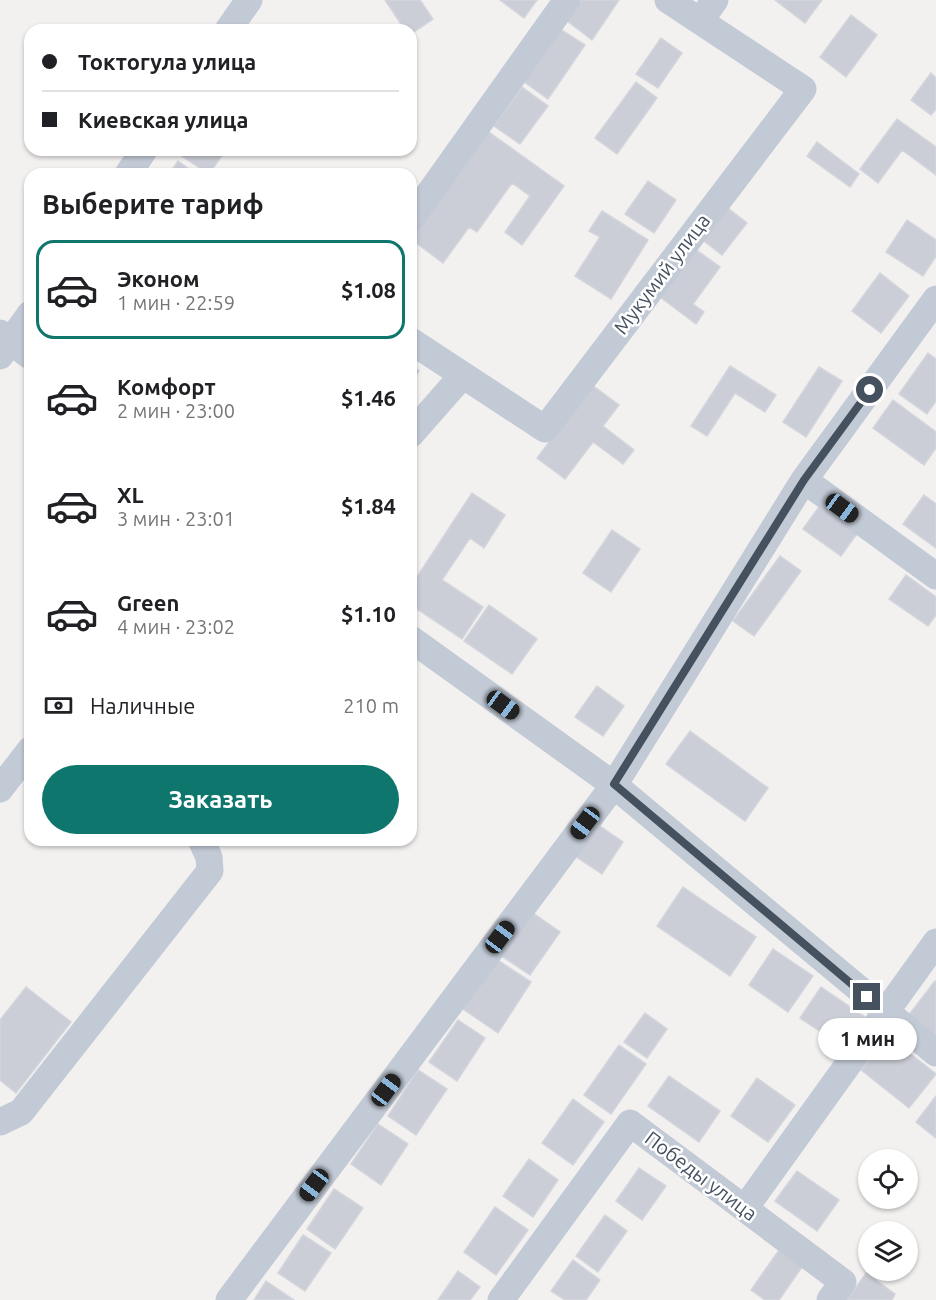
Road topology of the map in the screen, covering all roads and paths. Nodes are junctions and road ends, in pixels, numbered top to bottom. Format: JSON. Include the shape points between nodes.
{"nodes":[{"id":1,"x":249,"y":0,"type":"edge"},
{"id":2,"x":567,"y":0,"type":"edge"},
{"id":3,"x":668,"y":0,"type":"edge"},
{"id":4,"x":708,"y":11,"type":"edge"},
{"id":5,"x":232,"y":24,"type":"edge"},
{"id":6,"x":417,"y":211,"type":"edge"},
{"id":7,"x":936,"y":299,"type":"edge"},
{"id":8,"x":24,"y":324,"type":"edge"},
{"id":9,"x":417,"y":345,"type":"edge"},
{"id":10,"x":10,"y":347,"type":"edge"},
{"id":11,"x":462,"y":376,"type":"junction"},
{"id":12,"x":417,"y":427,"type":"edge"},
{"id":13,"x":804,"y":480,"type":"junction"},
{"id":14,"x":936,"y":576,"type":"edge"},
{"id":15,"x":417,"y":643,"type":"edge"},
{"id":16,"x":24,"y":758,"type":"edge"},
{"id":17,"x":614,"y":784,"type":"junction"},
{"id":18,"x":0,"y":789,"type":"edge"},
{"id":19,"x":204,"y":846,"type":"edge"},
{"id":20,"x":936,"y":942,"type":"edge"},
{"id":21,"x":885,"y":1012,"type":"junction"},
{"id":22,"x":936,"y":1053,"type":"edge"},
{"id":23,"x":0,"y":1122,"type":"edge"},
{"id":24,"x":745,"y":1208,"type":"junction"},
{"id":25,"x":229,"y":1300,"type":"edge"},
{"id":26,"x":501,"y":1300,"type":"edge"},
{"id":27,"x":830,"y":1300,"type":"edge"}],
"edges":[{"from":1,"to":5,"type":"street"},
{"from":2,"to":6,"type":"street"},
{"from":3,"to":4,"type":"street","name":"Мукумий улица"},
{"from":4,"to":11,"type":"street","name":"Мукумий улица","via":[[803,88],[545,429]]},
{"from":7,"to":13,"type":"street"},
{"from":8,"to":10,"type":"street"},
{"from":9,"to":11,"type":"street","name":"Мукумий улица"},
{"from":11,"to":12,"type":"street"},
{"from":13,"to":14,"type":"street"},
{"from":13,"to":17,"type":"street"},
{"from":15,"to":17,"type":"street"},
{"from":16,"to":18,"type":"street"},
{"from":17,"to":21,"type":"street"},
{"from":17,"to":25,"type":"street"},
{"from":19,"to":23,"type":"street","via":[[210,871],[21,1112]]},
{"from":20,"to":21,"type":"street"},
{"from":21,"to":22,"type":"street"},
{"from":21,"to":24,"type":"street"},
{"from":24,"to":26,"type":"street","name":"Победы улица","via":[[630,1123]]},
{"from":24,"to":27,"type":"street","name":"Победы улица","via":[[843,1282]]}]}
